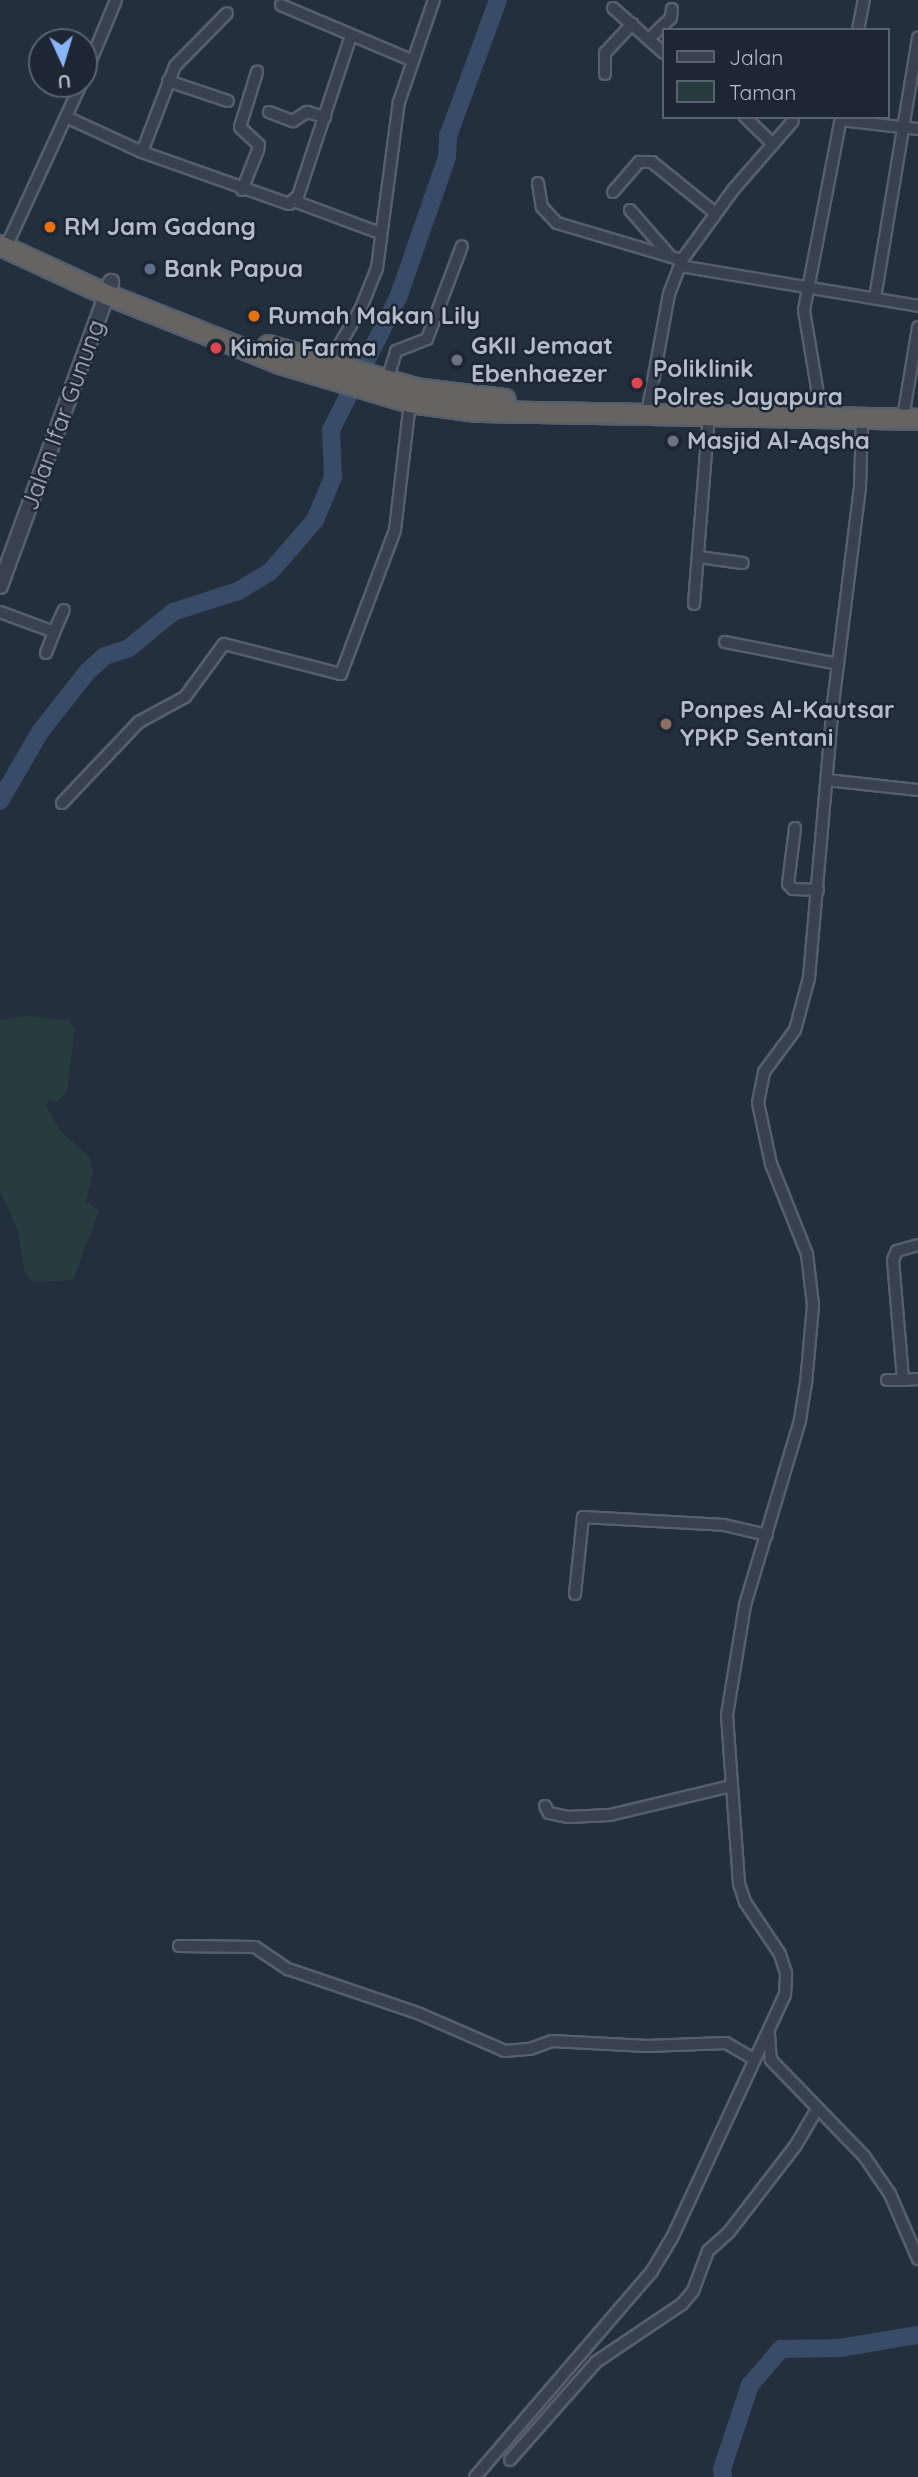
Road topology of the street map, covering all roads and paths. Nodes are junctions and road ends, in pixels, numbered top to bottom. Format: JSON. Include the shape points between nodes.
{"nodes":[{"id":1,"x":116,"y":0,"type":"edge"},
{"id":2,"x":434,"y":0,"type":"edge"},
{"id":3,"x":864,"y":0,"type":"edge"},
{"id":4,"x":281,"y":5,"type":"dead end"},
{"id":5,"x":612,"y":8,"type":"dead end"},
{"id":6,"x":672,"y":9,"type":"dead end"},
{"id":7,"x":227,"y":13,"type":"dead end"},
{"id":8,"x":632,"y":24,"type":"junction"},
{"id":9,"x":858,"y":28,"type":"edge"},
{"id":10,"x":351,"y":36,"type":"junction"},
{"id":11,"x":918,"y":38,"type":"edge"},
{"id":12,"x":649,"y":39,"type":"junction"},
{"id":13,"x":98,"y":43,"type":"edge"},
{"id":14,"x":662,"y":51,"type":"edge"},
{"id":15,"x":411,"y":60,"type":"junction"},
{"id":16,"x":257,"y":72,"type":"dead end"},
{"id":17,"x":605,"y":74,"type":"dead end"},
{"id":18,"x":168,"y":81,"type":"junction"},
{"id":19,"x":75,"y":98,"type":"edge"},
{"id":20,"x":228,"y":102,"type":"dead end"},
{"id":21,"x":269,"y":112,"type":"dead end"},
{"id":22,"x":66,"y":117,"type":"junction"},
{"id":23,"x":325,"y":117,"type":"junction"},
{"id":24,"x":747,"y":119,"type":"edge"},
{"id":25,"x":841,"y":119,"type":"edge"},
{"id":26,"x":793,"y":121,"type":"dead end"},
{"id":27,"x":904,"y":127,"type":"junction"},
{"id":28,"x":918,"y":129,"type":"edge"},
{"id":29,"x":773,"y":144,"type":"junction"},
{"id":30,"x":142,"y":152,"type":"junction"},
{"id":31,"x":538,"y":183,"type":"dead end"},
{"id":32,"x":242,"y":190,"type":"junction"},
{"id":33,"x":612,"y":192,"type":"dead end"},
{"id":34,"x":294,"y":201,"type":"junction"},
{"id":35,"x":630,"y":210,"type":"dead end"},
{"id":36,"x":715,"y":212,"type":"junction"},
{"id":37,"x":380,"y":233,"type":"junction"},
{"id":38,"x":4,"y":240,"type":"edge"},
{"id":39,"x":461,"y":246,"type":"dead end"},
{"id":40,"x":678,"y":261,"type":"junction"},
{"id":41,"x":109,"y":288,"type":"junction"},
{"id":42,"x":808,"y":288,"type":"junction"},
{"id":43,"x":876,"y":298,"type":"junction"},
{"id":44,"x":918,"y":306,"type":"edge"},
{"id":45,"x":918,"y":327,"type":"edge"},
{"id":46,"x":330,"y":369,"type":"junction"},
{"id":47,"x":383,"y":386,"type":"junction"},
{"id":48,"x":410,"y":402,"type":"junction"},
{"id":49,"x":477,"y":405,"type":"junction"},
{"id":50,"x":648,"y":408,"type":"junction"},
{"id":51,"x":783,"y":410,"type":"junction"},
{"id":52,"x":822,"y":411,"type":"junction"},
{"id":53,"x":911,"y":412,"type":"edge"},
{"id":54,"x":709,"y":415,"type":"junction"},
{"id":55,"x":862,"y":418,"type":"junction"},
{"id":56,"x":699,"y":557,"type":"junction"},
{"id":57,"x":743,"y":563,"type":"dead end"},
{"id":58,"x":0,"y":586,"type":"edge"},
{"id":59,"x":694,"y":604,"type":"dead end"},
{"id":60,"x":64,"y":611,"type":"dead end"},
{"id":61,"x":0,"y":612,"type":"edge"},
{"id":62,"x":54,"y":632,"type":"junction"},
{"id":63,"x":725,"y":642,"type":"dead end"},
{"id":64,"x":46,"y":653,"type":"dead end"},
{"id":65,"x":838,"y":664,"type":"junction"},
{"id":66,"x":827,"y":780,"type":"junction"},
{"id":67,"x":918,"y":790,"type":"edge"},
{"id":68,"x":62,"y":803,"type":"dead end"},
{"id":69,"x":795,"y":828,"type":"dead end"},
{"id":70,"x":818,"y":890,"type":"junction"},
{"id":71,"x":918,"y":1245,"type":"edge"},
{"id":72,"x":918,"y":1379,"type":"edge"},
{"id":73,"x":903,"y":1380,"type":"junction"},
{"id":74,"x":887,"y":1381,"type":"dead end"},
{"id":75,"x":767,"y":1535,"type":"junction"},
{"id":76,"x":575,"y":1594,"type":"dead end"},
{"id":77,"x":731,"y":1786,"type":"junction"},
{"id":78,"x":545,"y":1806,"type":"dead end"},
{"id":79,"x":179,"y":1946,"type":"dead end"},
{"id":80,"x":769,"y":2034,"type":"junction"},
{"id":81,"x":755,"y":2058,"type":"junction"},
{"id":82,"x":771,"y":2060,"type":"junction"},
{"id":83,"x":817,"y":2109,"type":"junction"},
{"id":84,"x":918,"y":2259,"type":"edge"},
{"id":85,"x":510,"y":2460,"type":"dead end"},
{"id":86,"x":475,"y":2477,"type":"edge"}],
"edges":[{"from":1,"to":13,"type":"street"},
{"from":2,"to":15,"type":"street"},
{"from":3,"to":9,"type":"street"},
{"from":4,"to":10,"type":"street"},
{"from":5,"to":8,"type":"street"},
{"from":6,"to":12,"type":"street","via":[[671,18]]},
{"from":7,"to":18,"type":"street","via":[[185,52]]},
{"from":8,"to":12,"type":"street"},
{"from":8,"to":17,"type":"street","via":[[605,53]]},
{"from":10,"to":15,"type":"street"},
{"from":10,"to":23,"type":"street"},
{"from":11,"to":27,"type":"street"},
{"from":12,"to":14,"type":"street"},
{"from":15,"to":37,"type":"street","via":[[393,129]]},
{"from":16,"to":32,"type":"street","via":[[240,127],[259,145]]},
{"from":18,"to":20,"type":"street"},
{"from":18,"to":30,"type":"street"},
{"from":19,"to":22,"type":"street"},
{"from":21,"to":23,"type":"street","via":[[293,121],[307,112]]},
{"from":22,"to":30,"type":"street"},
{"from":22,"to":38,"type":"street"},
{"from":23,"to":34,"type":"street"},
{"from":24,"to":29,"type":"street"},
{"from":25,"to":27,"type":"street"},
{"from":25,"to":42,"type":"street"},
{"from":26,"to":29,"type":"street"},
{"from":27,"to":28,"type":"street"},
{"from":27,"to":43,"type":"street"},
{"from":29,"to":36,"type":"street"},
{"from":30,"to":32,"type":"street"},
{"from":31,"to":40,"type":"street","via":[[542,207],[557,223]]},
{"from":32,"to":34,"type":"street","via":[[281,204]]},
{"from":33,"to":36,"type":"street","via":[[639,162],[652,162]]},
{"from":34,"to":37,"type":"street"},
{"from":35,"to":40,"type":"street"},
{"from":36,"to":40,"type":"street"},
{"from":37,"to":46,"type":"street","via":[[368,291]]},
{"from":38,"to":41,"type":"highway"},
{"from":39,"to":47,"type":"street","via":[[427,338],[396,351]]},
{"from":40,"to":42,"type":"street"},
{"from":40,"to":50,"type":"street"},
{"from":41,"to":46,"type":"highway"},
{"from":41,"to":46,"type":"highway","via":[[202,333]]},
{"from":41,"to":58,"type":"street","name":"Jalan Ifar Gunung"},
{"from":42,"to":43,"type":"street"},
{"from":42,"to":52,"type":"street","via":[[804,319]]},
{"from":43,"to":44,"type":"street"},
{"from":45,"to":53,"type":"street"},
{"from":46,"to":47,"type":"highway"},
{"from":47,"to":48,"type":"highway"},
{"from":47,"to":49,"type":"highway"},
{"from":48,"to":49,"type":"highway"},
{"from":48,"to":68,"type":"street","via":[[395,530],[341,674],[224,644],[185,697],[139,722]]},
{"from":49,"to":50,"type":"highway"},
{"from":50,"to":51,"type":"highway"},
{"from":50,"to":54,"type":"highway"},
{"from":51,"to":52,"type":"highway"},
{"from":51,"to":54,"type":"highway"},
{"from":52,"to":53,"type":"highway"},
{"from":52,"to":55,"type":"highway"},
{"from":53,"to":55,"type":"highway"},
{"from":54,"to":56,"type":"street"},
{"from":55,"to":65,"type":"street","via":[[860,487]]},
{"from":56,"to":57,"type":"street"},
{"from":56,"to":59,"type":"street"},
{"from":60,"to":62,"type":"street"},
{"from":61,"to":62,"type":"street"},
{"from":62,"to":64,"type":"street"},
{"from":63,"to":65,"type":"street"},
{"from":65,"to":66,"type":"street"},
{"from":66,"to":67,"type":"street"},
{"from":66,"to":70,"type":"street"},
{"from":69,"to":70,"type":"street","via":[[788,884],[793,890]]},
{"from":70,"to":75,"type":"street","via":[[811,965],[800,1017],[764,1072],[758,1095],[765,1144],[807,1254],[813,1305],[800,1420]]},
{"from":71,"to":73,"type":"street","via":[[897,1251],[893,1260]]},
{"from":72,"to":73,"type":"street"},
{"from":73,"to":74,"type":"street"},
{"from":75,"to":76,"type":"street","via":[[724,1525],[583,1517]]},
{"from":75,"to":77,"type":"street","via":[[746,1605],[728,1697]]},
{"from":77,"to":78,"type":"street","via":[[589,1817],[549,1813]]},
{"from":77,"to":80,"type":"street","via":[[739,1883],[786,1973],[781,2010]]},
{"from":79,"to":81,"type":"street","via":[[255,1947],[288,1969],[420,2014],[505,2051],[552,2041],[669,2046],[726,2043]]},
{"from":80,"to":81,"type":"street"},
{"from":80,"to":82,"type":"street"},
{"from":81,"to":82,"type":"street"},
{"from":81,"to":86,"type":"street","via":[[672,2238],[652,2271]]},
{"from":82,"to":83,"type":"street"},
{"from":83,"to":84,"type":"street","via":[[845,2134],[878,2175]]},
{"from":83,"to":85,"type":"street","via":[[796,2145],[729,2232],[708,2251],[687,2298],[663,2320],[596,2362]]}]}
